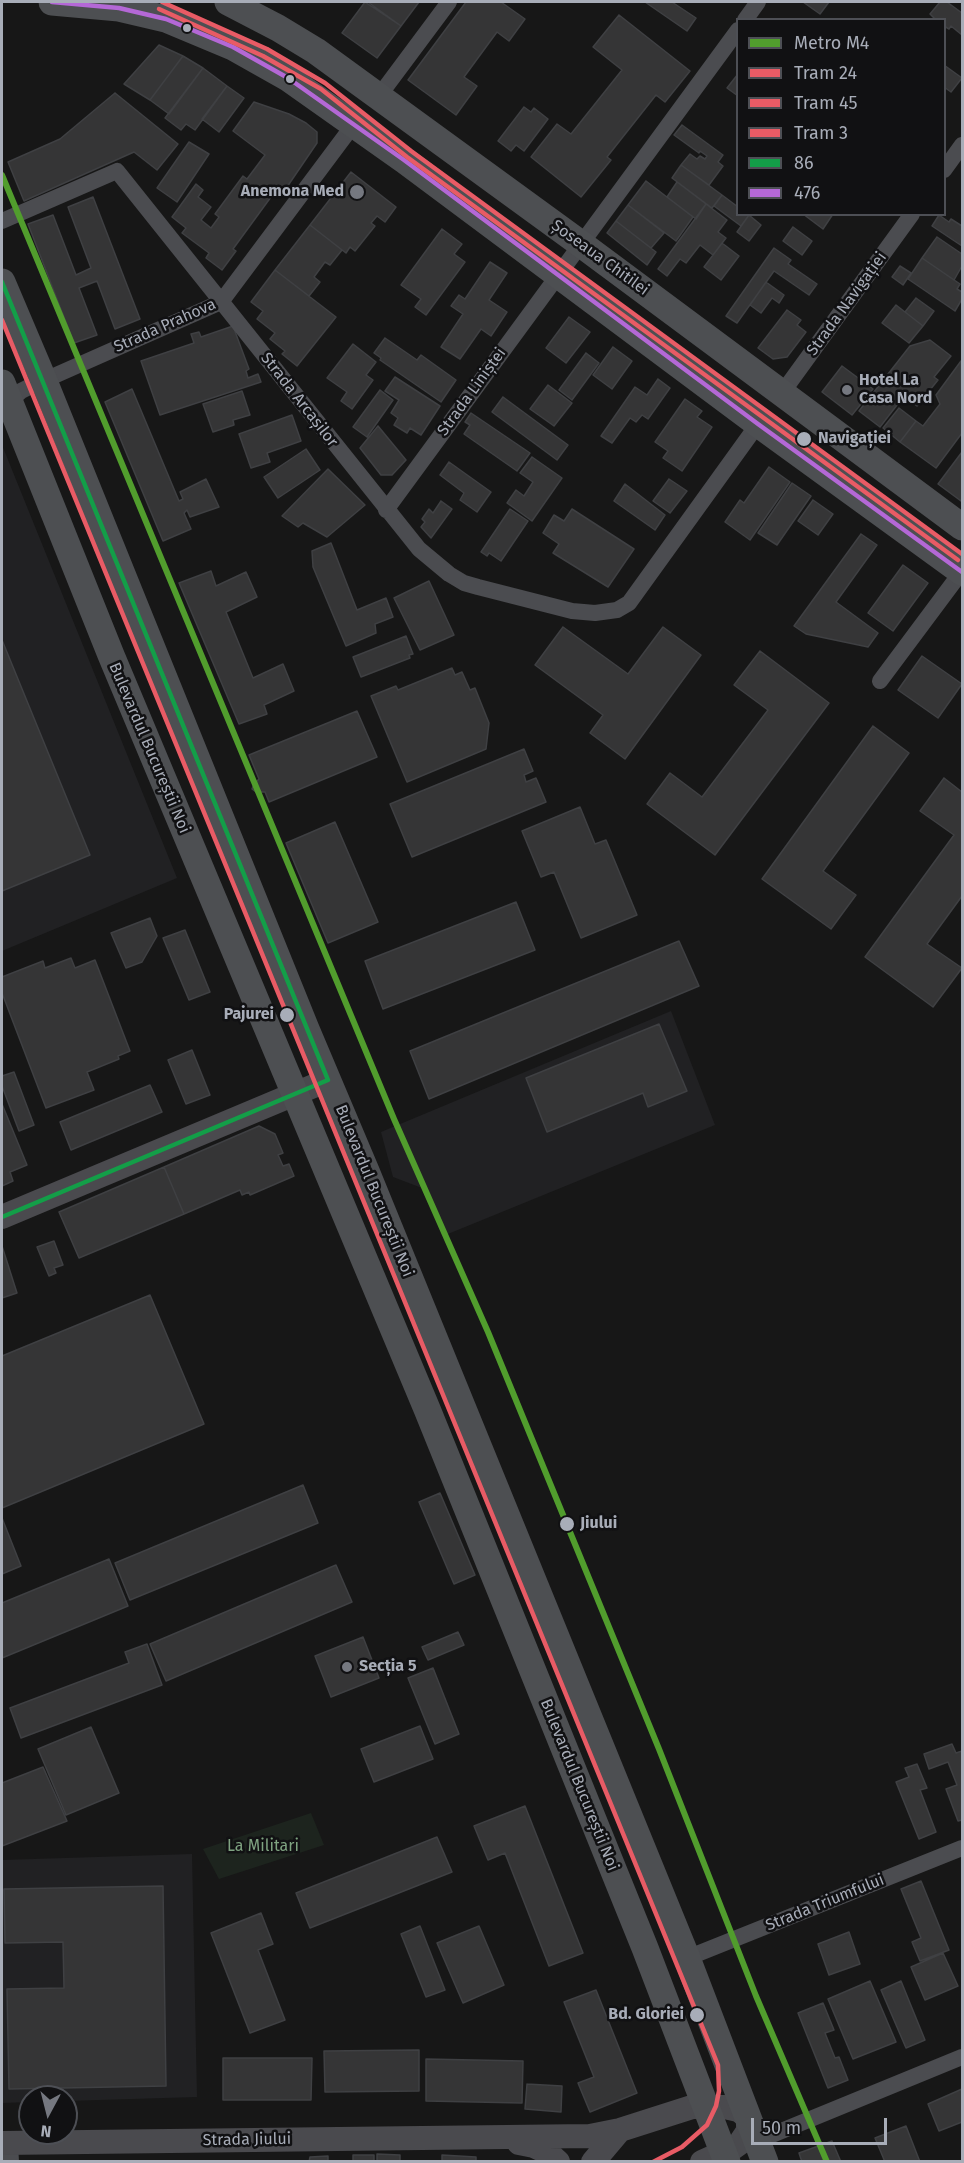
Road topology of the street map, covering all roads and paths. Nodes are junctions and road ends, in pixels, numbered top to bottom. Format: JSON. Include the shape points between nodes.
{"nodes":[{"id":1,"x":52,"y":2,"type":"edge"},
{"id":2,"x":228,"y":2,"type":"edge"},
{"id":3,"x":449,"y":2,"type":"edge"},
{"id":4,"x":758,"y":2,"type":"edge"},
{"id":5,"x":746,"y":18,"type":"edge"},
{"id":6,"x":736,"y":33,"type":"edge"},
{"id":7,"x":379,"y":96,"type":"junction"},
{"id":8,"x":354,"y":124,"type":"junction"},
{"id":9,"x":963,"y":145,"type":"edge"},
{"id":10,"x":946,"y":169,"type":"edge"},
{"id":11,"x":911,"y":216,"type":"edge"},
{"id":12,"x":2,"y":221,"type":"edge"},
{"id":13,"x":581,"y":244,"type":"junction"},
{"id":14,"x":558,"y":275,"type":"junction"},
{"id":15,"x":2,"y":282,"type":"edge"},
{"id":16,"x":221,"y":302,"type":"junction"},
{"id":17,"x":44,"y":381,"type":"junction"},
{"id":18,"x":5,"y":392,"type":"edge"},
{"id":19,"x":782,"y":393,"type":"junction"},
{"id":20,"x":758,"y":424,"type":"junction"},
{"id":21,"x":386,"y":510,"type":"junction"},
{"id":22,"x":963,"y":527,"type":"edge"},
{"id":23,"x":962,"y":572,"type":"edge"},
{"id":24,"x":880,"y":681,"type":"dead end"},
{"id":25,"x":328,"y":1080,"type":"junction"},
{"id":26,"x":294,"y":1095,"type":"junction"},
{"id":27,"x":2,"y":1217,"type":"edge"},
{"id":28,"x":459,"y":1401,"type":"junction"},
{"id":29,"x":427,"y":1409,"type":"junction"},
{"id":30,"x":963,"y":1848,"type":"edge"},
{"id":31,"x":687,"y":1958,"type":"junction"},
{"id":32,"x":963,"y":2057,"type":"edge"},
{"id":33,"x":706,"y":2106,"type":"junction"},
{"id":34,"x":620,"y":2130,"type":"junction"},
{"id":35,"x":563,"y":2136,"type":"junction"},
{"id":36,"x":493,"y":2137,"type":"junction"},
{"id":37,"x":757,"y":2140,"type":"edge"},
{"id":38,"x":8,"y":2149,"type":"edge"},
{"id":39,"x":718,"y":2158,"type":"edge"},
{"id":40,"x":558,"y":2162,"type":"edge"},
{"id":41,"x":588,"y":2162,"type":"edge"},
{"id":42,"x":592,"y":2162,"type":"edge"}],
"edges":[{"from":1,"to":8,"type":"main road","via":[[119,8],[189,27],[288,78]]},
{"from":2,"to":7,"type":"main road","name":"Șoseaua Chitilei","via":[[297,39]]},
{"from":3,"to":7,"type":"street"},
{"from":4,"to":5,"type":"street"},
{"from":6,"to":13,"type":"street"},
{"from":7,"to":13,"type":"main road","name":"Șoseaua Chitilei"},
{"from":8,"to":14,"type":"main road"},
{"from":8,"to":16,"type":"street","name":"Strada Prahova"},
{"from":9,"to":10,"type":"street"},
{"from":11,"to":19,"type":"street","name":"Strada Navigației"},
{"from":12,"to":16,"type":"street","name":"Strada Arcașilor","via":[[117,171]]},
{"from":13,"to":14,"type":"street","name":"Strada Liniștei"},
{"from":13,"to":19,"type":"main road","name":"Șoseaua Chitilei"},
{"from":14,"to":20,"type":"main road"},
{"from":14,"to":21,"type":"street","name":"Strada Liniștei"},
{"from":15,"to":17,"type":"main road","name":"Bulevardul Bucureștii Noi"},
{"from":16,"to":17,"type":"street","name":"Strada Prahova"},
{"from":16,"to":21,"type":"street","name":"Strada Arcașilor"},
{"from":17,"to":18,"type":"street","name":"Strada Prahova","via":[[21,391]]},
{"from":17,"to":25,"type":"main road","name":"Bulevardul Bucureștii Noi"},
{"from":18,"to":26,"type":"main road","name":"Bulevardul Bucureștii Noi"},
{"from":19,"to":22,"type":"main road","name":"Șoseaua Chitilei"},
{"from":20,"to":21,"type":"street","name":"Strada Arcașilor","via":[[628,603],[607,613],[572,611],[464,583],[419,549]]},
{"from":20,"to":23,"type":"main road"},
{"from":23,"to":24,"type":"street"},
{"from":25,"to":26,"type":"main road"},
{"from":25,"to":28,"type":"main road","name":"Bulevardul Bucureștii Noi"},
{"from":26,"to":27,"type":"main road"},
{"from":26,"to":29,"type":"main road","name":"Bulevardul Bucureștii Noi"},
{"from":28,"to":29,"type":"main road"},
{"from":28,"to":31,"type":"main road","name":"Bulevardul Bucureștii Noi"},
{"from":29,"to":33,"type":"main road","name":"Bulevardul Bucureștii Noi"},
{"from":30,"to":31,"type":"street","name":"Strada Triumfului"},
{"from":31,"to":37,"type":"main road","name":"Bulevardul Bucureștii Noi"},
{"from":32,"to":37,"type":"street"},
{"from":33,"to":34,"type":"main road","name":"Strada Jiului"},
{"from":33,"to":37,"type":"main road","name":"Strada Jiului","via":[[738,2110]]},
{"from":33,"to":39,"type":"main road","name":"Bulevardul Bucureștii Noi"},
{"from":34,"to":35,"type":"main road","name":"Strada Jiului"},
{"from":34,"to":42,"type":"main road"},
{"from":35,"to":36,"type":"main road","name":"Strada Jiului"},
{"from":35,"to":41,"type":"main road","via":[[574,2142]]},
{"from":36,"to":38,"type":"main road","name":"Strada Jiului"},
{"from":36,"to":40,"type":"main road","name":"Strada Jiului","via":[[534,2146]]},
{"from":37,"to":39,"type":"main road","via":[[748,2131]]}]}
